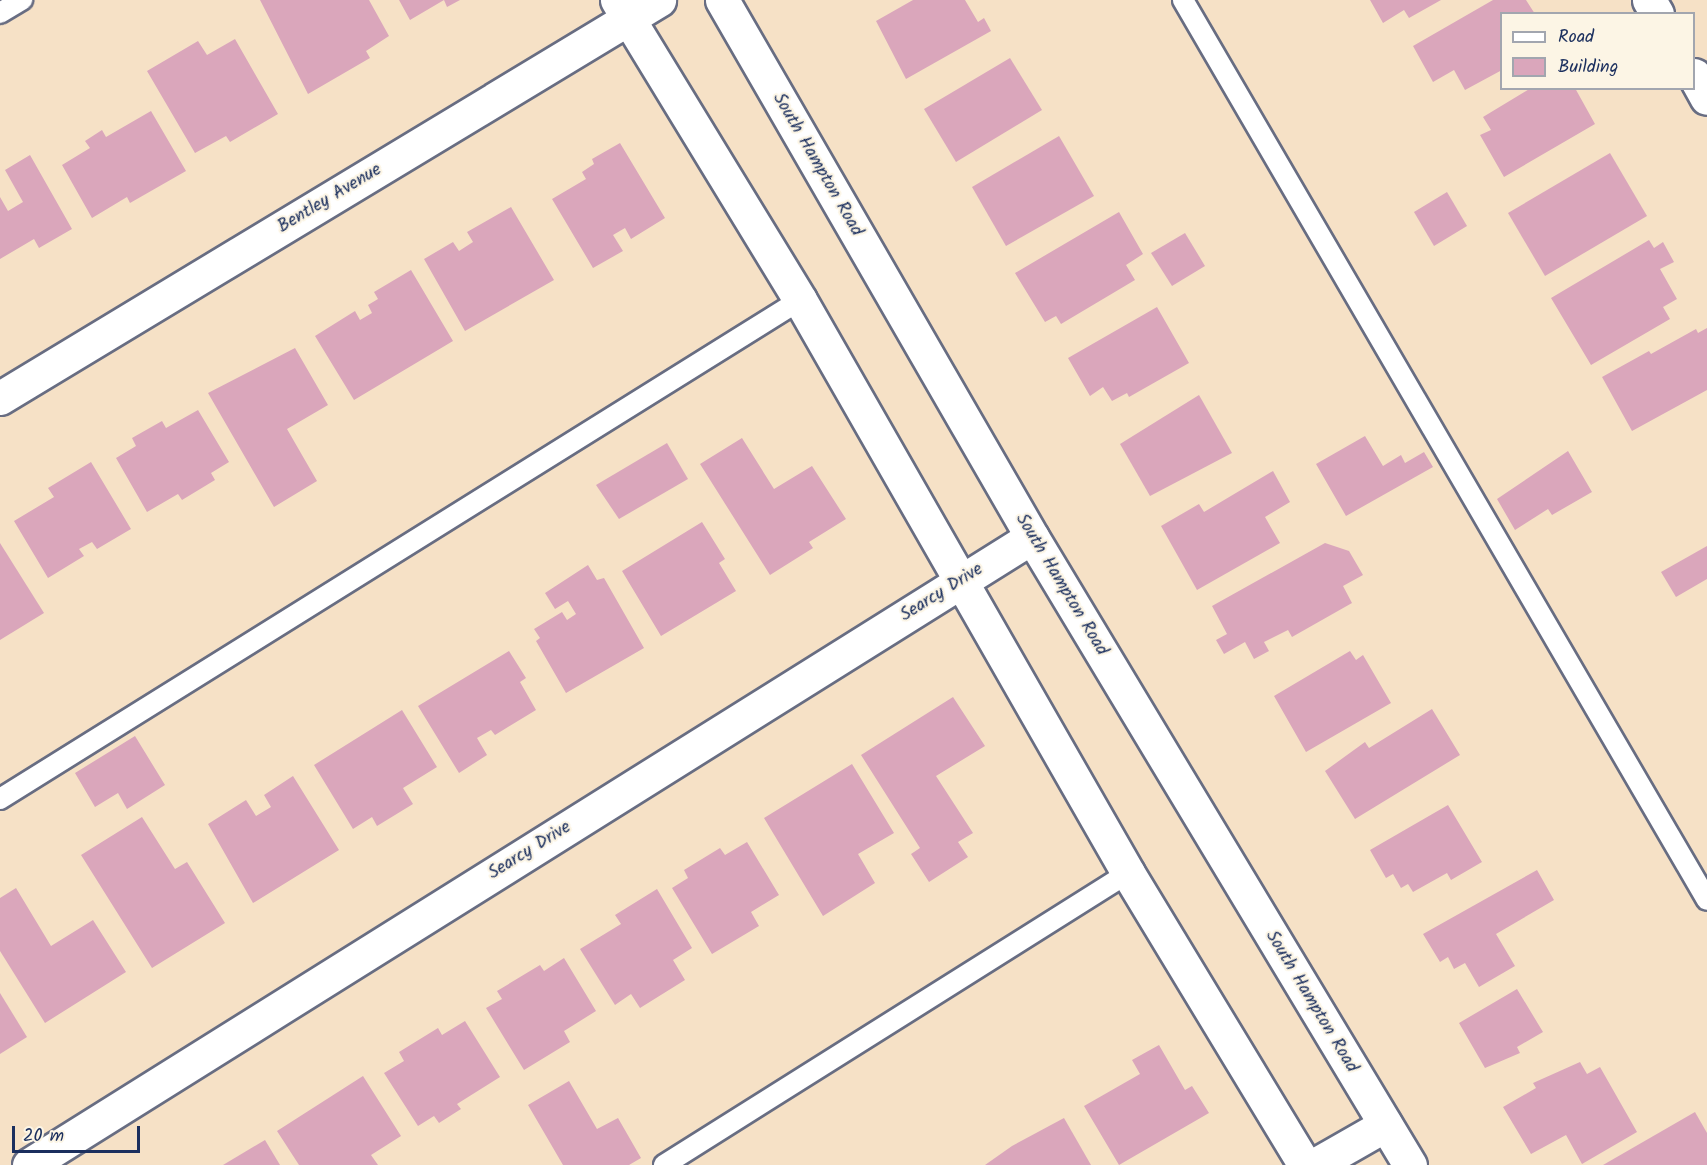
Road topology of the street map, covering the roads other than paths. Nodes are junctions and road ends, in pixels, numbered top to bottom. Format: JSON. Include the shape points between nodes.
{"nodes":[{"id":1,"x":22,"y":0,"type":"edge"},
{"id":2,"x":659,"y":0,"type":"edge"},
{"id":3,"x":722,"y":0,"type":"edge"},
{"id":4,"x":1183,"y":0,"type":"edge"},
{"id":5,"x":623,"y":10,"type":"edge"},
{"id":6,"x":0,"y":14,"type":"edge"},
{"id":7,"x":1695,"y":77,"type":"edge"},
{"id":8,"x":1707,"y":98,"type":"edge"},
{"id":9,"x":800,"y":300,"type":"junction"},
{"id":10,"x":0,"y":398,"type":"edge"},
{"id":11,"x":1032,"y":537,"type":"junction"},
{"id":12,"x":960,"y":581,"type":"junction"},
{"id":13,"x":0,"y":799,"type":"edge"},
{"id":14,"x":1128,"y":873,"type":"junction"},
{"id":15,"x":1707,"y":900,"type":"edge"},
{"id":16,"x":1385,"y":1125,"type":"junction"},
{"id":17,"x":29,"y":1165,"type":"edge"},
{"id":18,"x":664,"y":1165,"type":"edge"},
{"id":19,"x":1305,"y":1165,"type":"edge"},
{"id":20,"x":1315,"y":1165,"type":"edge"},
{"id":21,"x":1410,"y":1165,"type":"edge"}],
"edges":[{"from":1,"to":6,"type":"lane"},
{"from":2,"to":5,"type":"main road","name":"Bentley Avenue"},
{"from":3,"to":11,"type":"main road","name":"South Hampton Road"},
{"from":4,"to":15,"type":"lane"},
{"from":5,"to":9,"type":"main road"},
{"from":5,"to":10,"type":"main road","name":"Bentley Avenue"},
{"from":7,"to":8,"type":"main road"},
{"from":9,"to":12,"type":"main road"},
{"from":9,"to":13,"type":"lane"},
{"from":11,"to":12,"type":"main road","name":"Searcy Drive"},
{"from":11,"to":16,"type":"main road","name":"South Hampton Road"},
{"from":12,"to":14,"type":"main road"},
{"from":12,"to":17,"type":"main road","name":"Searcy Drive"},
{"from":14,"to":18,"type":"lane"},
{"from":14,"to":19,"type":"main road"},
{"from":16,"to":20,"type":"main road"},
{"from":16,"to":21,"type":"main road","name":"South Hampton Road"}]}
